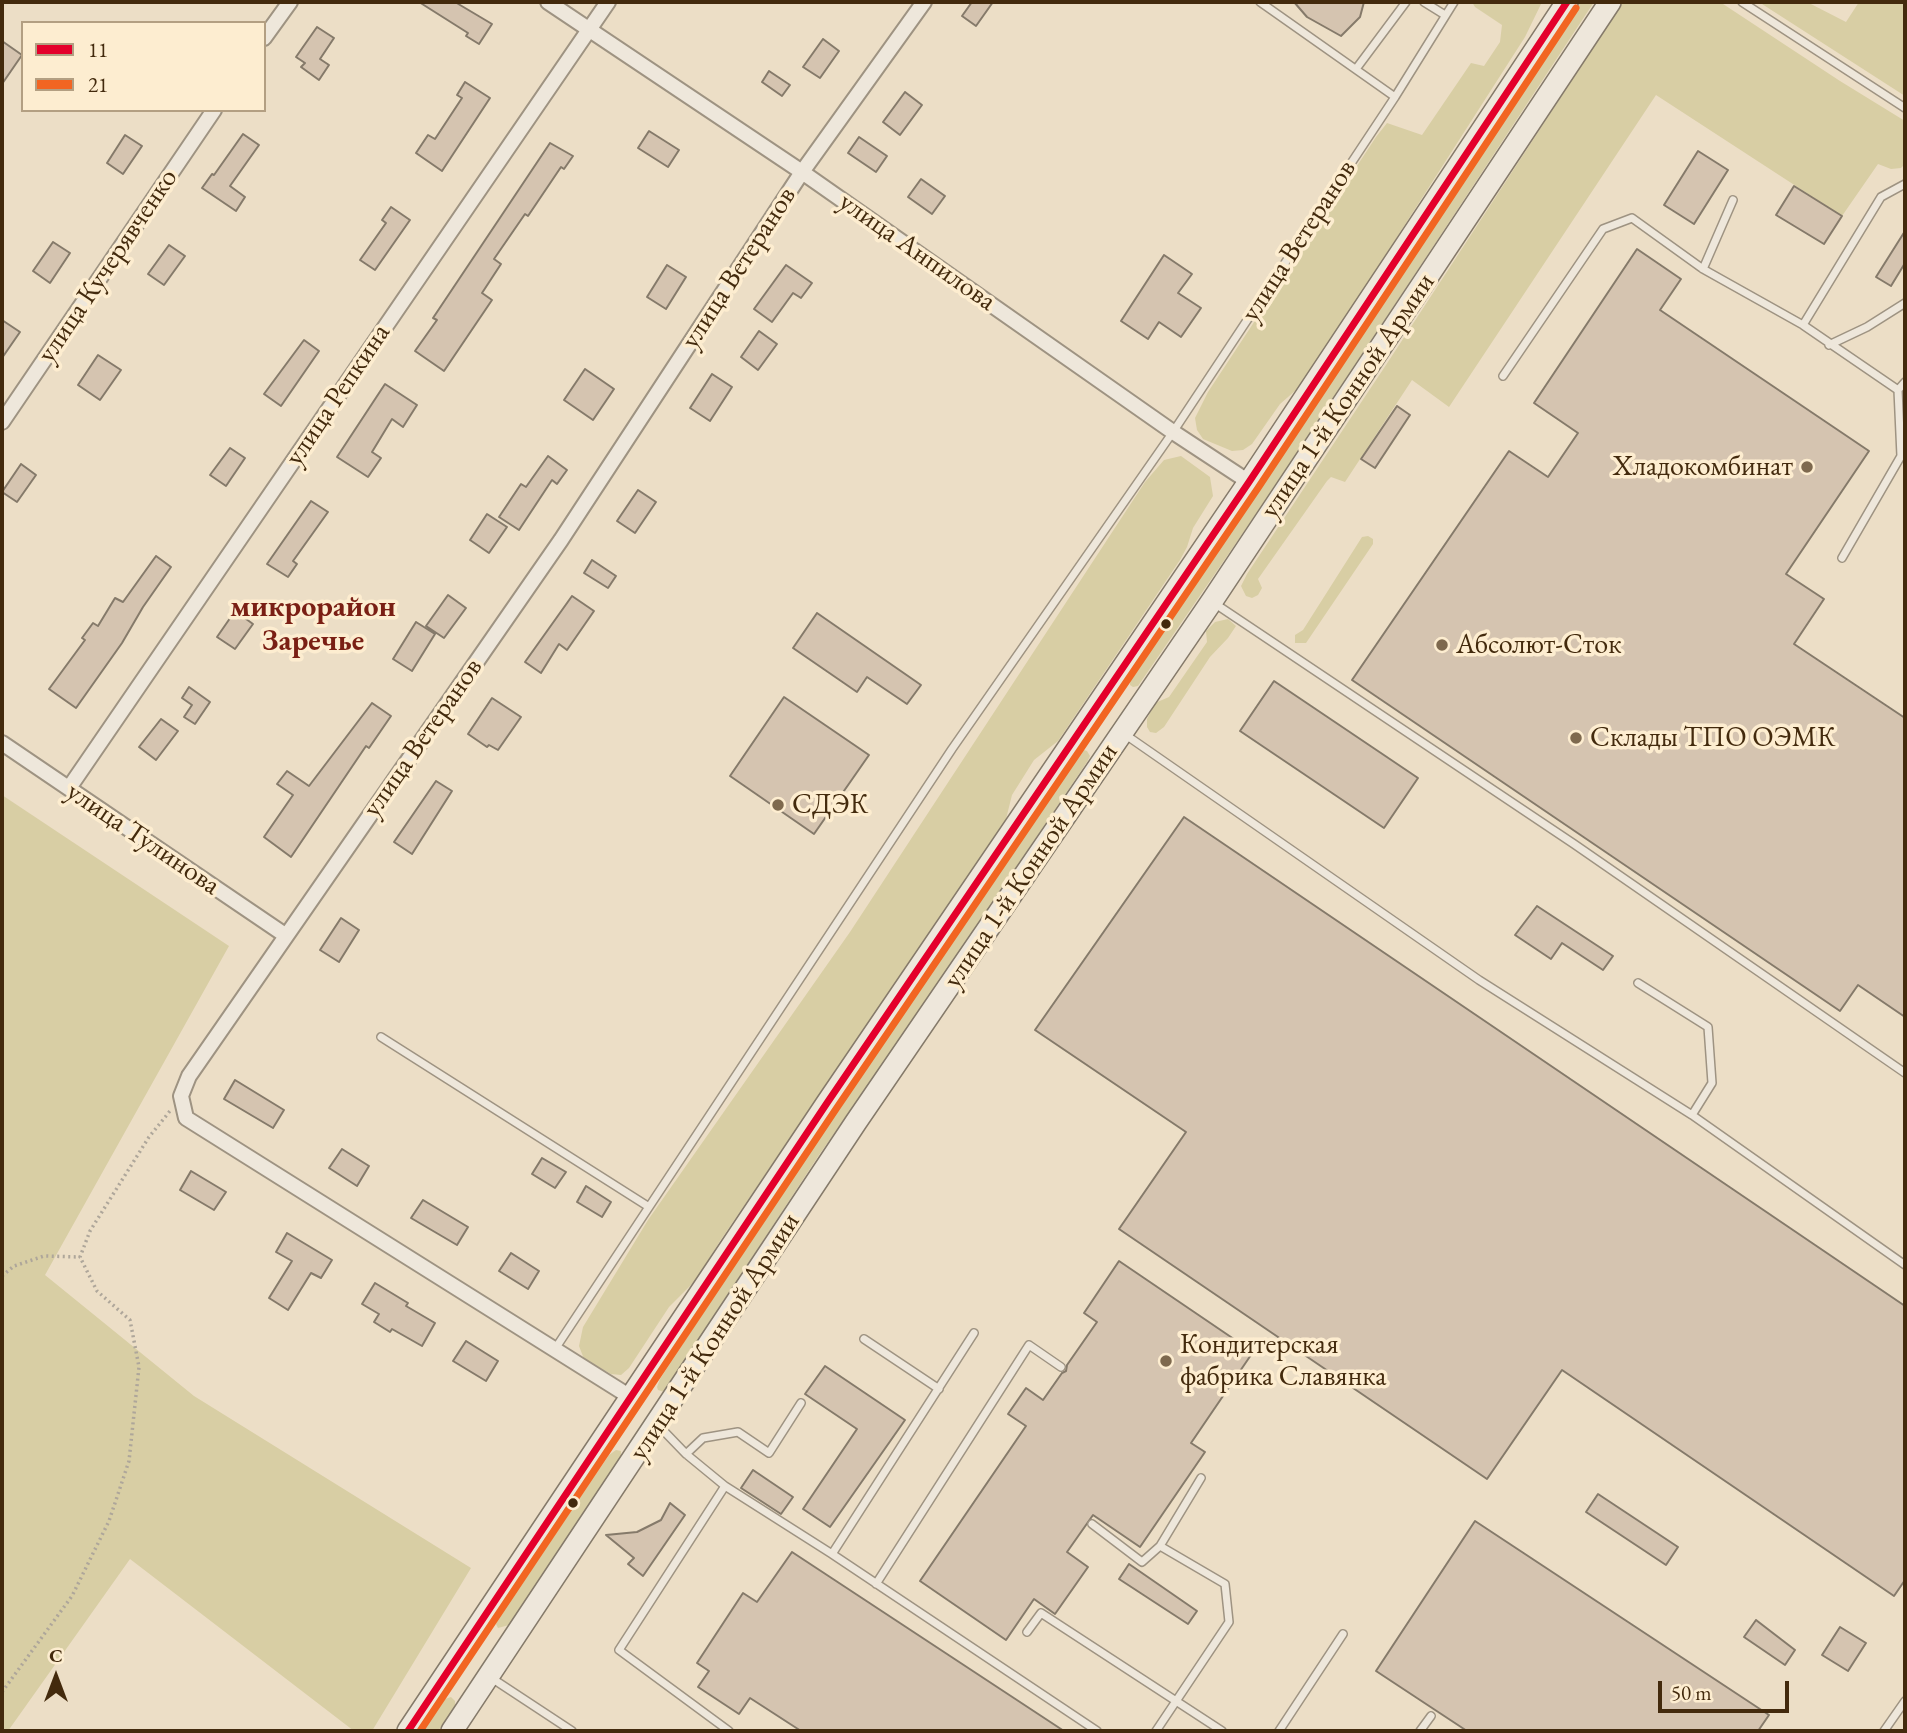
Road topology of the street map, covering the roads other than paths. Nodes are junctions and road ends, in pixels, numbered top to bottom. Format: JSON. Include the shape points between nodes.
{"nodes":[{"id":1,"x":290,"y":2,"type":"edge"},
{"id":2,"x":548,"y":2,"type":"edge"},
{"id":3,"x":608,"y":2,"type":"edge"},
{"id":4,"x":924,"y":2,"type":"edge"},
{"id":5,"x":1260,"y":2,"type":"edge"},
{"id":6,"x":1406,"y":2,"type":"edge"},
{"id":7,"x":1423,"y":2,"type":"edge"},
{"id":8,"x":1454,"y":2,"type":"edge"},
{"id":9,"x":1567,"y":2,"type":"edge"},
{"id":10,"x":1610,"y":2,"type":"edge"},
{"id":11,"x":1742,"y":2,"type":"edge"},
{"id":12,"x":1445,"y":15,"type":"junction"},
{"id":13,"x":589,"y":30,"type":"junction"},
{"id":14,"x":266,"y":35,"type":"edge"},
{"id":15,"x":1356,"y":69,"type":"junction"},
{"id":16,"x":1395,"y":97,"type":"junction"},
{"id":17,"x":1905,"y":108,"type":"edge"},
{"id":18,"x":213,"y":112,"type":"edge"},
{"id":19,"x":802,"y":172,"type":"junction"},
{"id":20,"x":1905,"y":184,"type":"edge"},
{"id":21,"x":1733,"y":200,"type":"dead end"},
{"id":22,"x":1703,"y":269,"type":"junction"},
{"id":23,"x":1905,"y":303,"type":"edge"},
{"id":24,"x":1803,"y":325,"type":"junction"},
{"id":25,"x":1829,"y":345,"type":"junction"},
{"id":26,"x":1503,"y":376,"type":"dead end"},
{"id":27,"x":1905,"y":382,"type":"edge"},
{"id":28,"x":1898,"y":390,"type":"junction"},
{"id":29,"x":2,"y":422,"type":"edge"},
{"id":30,"x":1173,"y":432,"type":"junction"},
{"id":31,"x":1250,"y":482,"type":"junction"},
{"id":32,"x":1842,"y":558,"type":"dead end"},
{"id":33,"x":1212,"y":601,"type":"junction"},
{"id":34,"x":1093,"y":712,"type":"junction"},
{"id":35,"x":1123,"y":733,"type":"junction"},
{"id":36,"x":2,"y":743,"type":"edge"},
{"id":37,"x":69,"y":788,"type":"junction"},
{"id":38,"x":285,"y":935,"type":"junction"},
{"id":39,"x":1639,"y":983,"type":"dead end"},
{"id":40,"x":381,"y":1037,"type":"dead end"},
{"id":41,"x":1905,"y":1073,"type":"edge"},
{"id":42,"x":1692,"y":1115,"type":"junction"},
{"id":43,"x":649,"y":1207,"type":"junction"},
{"id":44,"x":1905,"y":1265,"type":"edge"},
{"id":45,"x":974,"y":1334,"type":"dead end"},
{"id":46,"x":864,"y":1339,"type":"dead end"},
{"id":47,"x":555,"y":1349,"type":"junction"},
{"id":48,"x":1061,"y":1367,"type":"dead end"},
{"id":49,"x":939,"y":1389,"type":"junction"},
{"id":50,"x":630,"y":1401,"type":"junction"},
{"id":51,"x":801,"y":1403,"type":"dead end"},
{"id":52,"x":657,"y":1424,"type":"junction"},
{"id":53,"x":686,"y":1454,"type":"junction"},
{"id":54,"x":1201,"y":1478,"type":"dead end"},
{"id":55,"x":725,"y":1486,"type":"junction"},
{"id":56,"x":1092,"y":1524,"type":"dead end"},
{"id":57,"x":1160,"y":1546,"type":"junction"},
{"id":58,"x":832,"y":1554,"type":"junction"},
{"id":59,"x":876,"y":1584,"type":"junction"},
{"id":60,"x":1027,"y":1632,"type":"dead end"},
{"id":61,"x":1343,"y":1634,"type":"dead end"},
{"id":62,"x":463,"y":1649,"type":"junction"},
{"id":63,"x":492,"y":1673,"type":"junction"},
{"id":64,"x":1177,"y":1700,"type":"junction"},
{"id":65,"x":1905,"y":1701,"type":"edge"},
{"id":66,"x":1431,"y":1716,"type":"dead end"},
{"id":67,"x":408,"y":1731,"type":"edge"},
{"id":68,"x":452,"y":1731,"type":"edge"},
{"id":69,"x":572,"y":1731,"type":"edge"},
{"id":70,"x":729,"y":1731,"type":"edge"},
{"id":71,"x":1097,"y":1731,"type":"edge"},
{"id":72,"x":1156,"y":1731,"type":"edge"},
{"id":73,"x":1222,"y":1731,"type":"edge"},
{"id":74,"x":1279,"y":1731,"type":"edge"},
{"id":75,"x":1420,"y":1731,"type":"edge"},
{"id":76,"x":1884,"y":1731,"type":"edge"}],
"edges":[{"from":1,"to":14,"type":"street"},
{"from":2,"to":13,"type":"street","name":"улица Анпилова"},
{"from":3,"to":13,"type":"street","name":"улица Репкина"},
{"from":4,"to":19,"type":"street","name":"улица Ветеранов"},
{"from":5,"to":15,"type":"lane"},
{"from":6,"to":15,"type":"lane"},
{"from":7,"to":12,"type":"lane"},
{"from":8,"to":12,"type":"lane","name":"улица Ветеранов"},
{"from":9,"to":31,"type":"main road","name":"улица 1-й Конной Армии"},
{"from":10,"to":33,"type":"main road","name":"улица 1-й Конной Армии"},
{"from":11,"to":17,"type":"lane"},
{"from":12,"to":16,"type":"lane","name":"улица Ветеранов"},
{"from":13,"to":19,"type":"street","name":"улица Анпилова"},
{"from":13,"to":37,"type":"street","name":"улица Репкина"},
{"from":15,"to":16,"type":"lane"},
{"from":16,"to":30,"type":"lane","name":"улица Ветеранов"},
{"from":18,"to":29,"type":"street","name":"улица Кучерявченко"},
{"from":19,"to":30,"type":"street","name":"улица Анпилова"},
{"from":19,"to":38,"type":"street","name":"улица Ветеранов","via":[[561,540]]},
{"from":20,"to":24,"type":"lane","via":[[1881,197]]},
{"from":21,"to":22,"type":"lane"},
{"from":22,"to":24,"type":"lane"},
{"from":22,"to":26,"type":"lane","via":[[1632,218],[1604,229]]},
{"from":23,"to":25,"type":"lane"},
{"from":24,"to":25,"type":"lane"},
{"from":25,"to":28,"type":"lane"},
{"from":27,"to":28,"type":"lane"},
{"from":28,"to":32,"type":"lane","via":[[1901,456]]},
{"from":30,"to":31,"type":"street","name":"улица Анпилова"},
{"from":30,"to":43,"type":"lane","name":"улица Ветеранов","via":[[952,749]]},
{"from":31,"to":34,"type":"main road","name":"улица 1-й Конной Армии"},
{"from":33,"to":35,"type":"main road","name":"улица 1-й Конной Армии"},
{"from":33,"to":41,"type":"lane"},
{"from":34,"to":35,"type":"main road"},
{"from":34,"to":50,"type":"main road","name":"улица 1-й Конной Армии"},
{"from":35,"to":42,"type":"lane","via":[[1479,980]]},
{"from":35,"to":52,"type":"main road","name":"улица 1-й Конной Армии","via":[[856,1122]]},
{"from":36,"to":37,"type":"street","name":"улица Тулинова"},
{"from":37,"to":38,"type":"street","name":"улица Тулинова"},
{"from":38,"to":47,"type":"street","name":"улица Ветеранов","via":[[189,1076],[181,1097],[186,1118]]},
{"from":39,"to":42,"type":"lane","via":[[1708,1027],[1712,1083]]},
{"from":40,"to":43,"type":"lane"},
{"from":42,"to":44,"type":"lane"},
{"from":43,"to":47,"type":"lane","name":"улица Ветеранов"},
{"from":45,"to":49,"type":"lane"},
{"from":46,"to":49,"type":"lane"},
{"from":47,"to":50,"type":"street"},
{"from":48,"to":59,"type":"lane","via":[[1029,1345]]},
{"from":49,"to":58,"type":"lane"},
{"from":50,"to":52,"type":"main road"},
{"from":50,"to":62,"type":"main road","name":"улица 1-й Конной Армии"},
{"from":51,"to":53,"type":"lane","via":[[769,1453],[738,1432],[703,1438]]},
{"from":52,"to":53,"type":"lane"},
{"from":52,"to":63,"type":"main road","name":"улица 1-й Конной Армии"},
{"from":53,"to":55,"type":"lane"},
{"from":54,"to":57,"type":"lane"},
{"from":55,"to":58,"type":"lane"},
{"from":55,"to":70,"type":"lane","via":[[619,1650]]},
{"from":56,"to":57,"type":"lane","via":[[1142,1562]]},
{"from":57,"to":64,"type":"lane","via":[[1226,1584],[1229,1622]]},
{"from":58,"to":59,"type":"lane"},
{"from":59,"to":71,"type":"lane"},
{"from":60,"to":64,"type":"lane","via":[[1041,1613]]},
{"from":61,"to":74,"type":"lane"},
{"from":62,"to":63,"type":"main road"},
{"from":62,"to":67,"type":"main road","name":"улица 1-й Конной Армии"},
{"from":63,"to":68,"type":"main road","name":"улица 1-й Конной Армии"},
{"from":63,"to":69,"type":"lane"},
{"from":64,"to":72,"type":"lane"},
{"from":64,"to":73,"type":"lane"},
{"from":65,"to":76,"type":"lane"},
{"from":66,"to":75,"type":"lane"}]}
